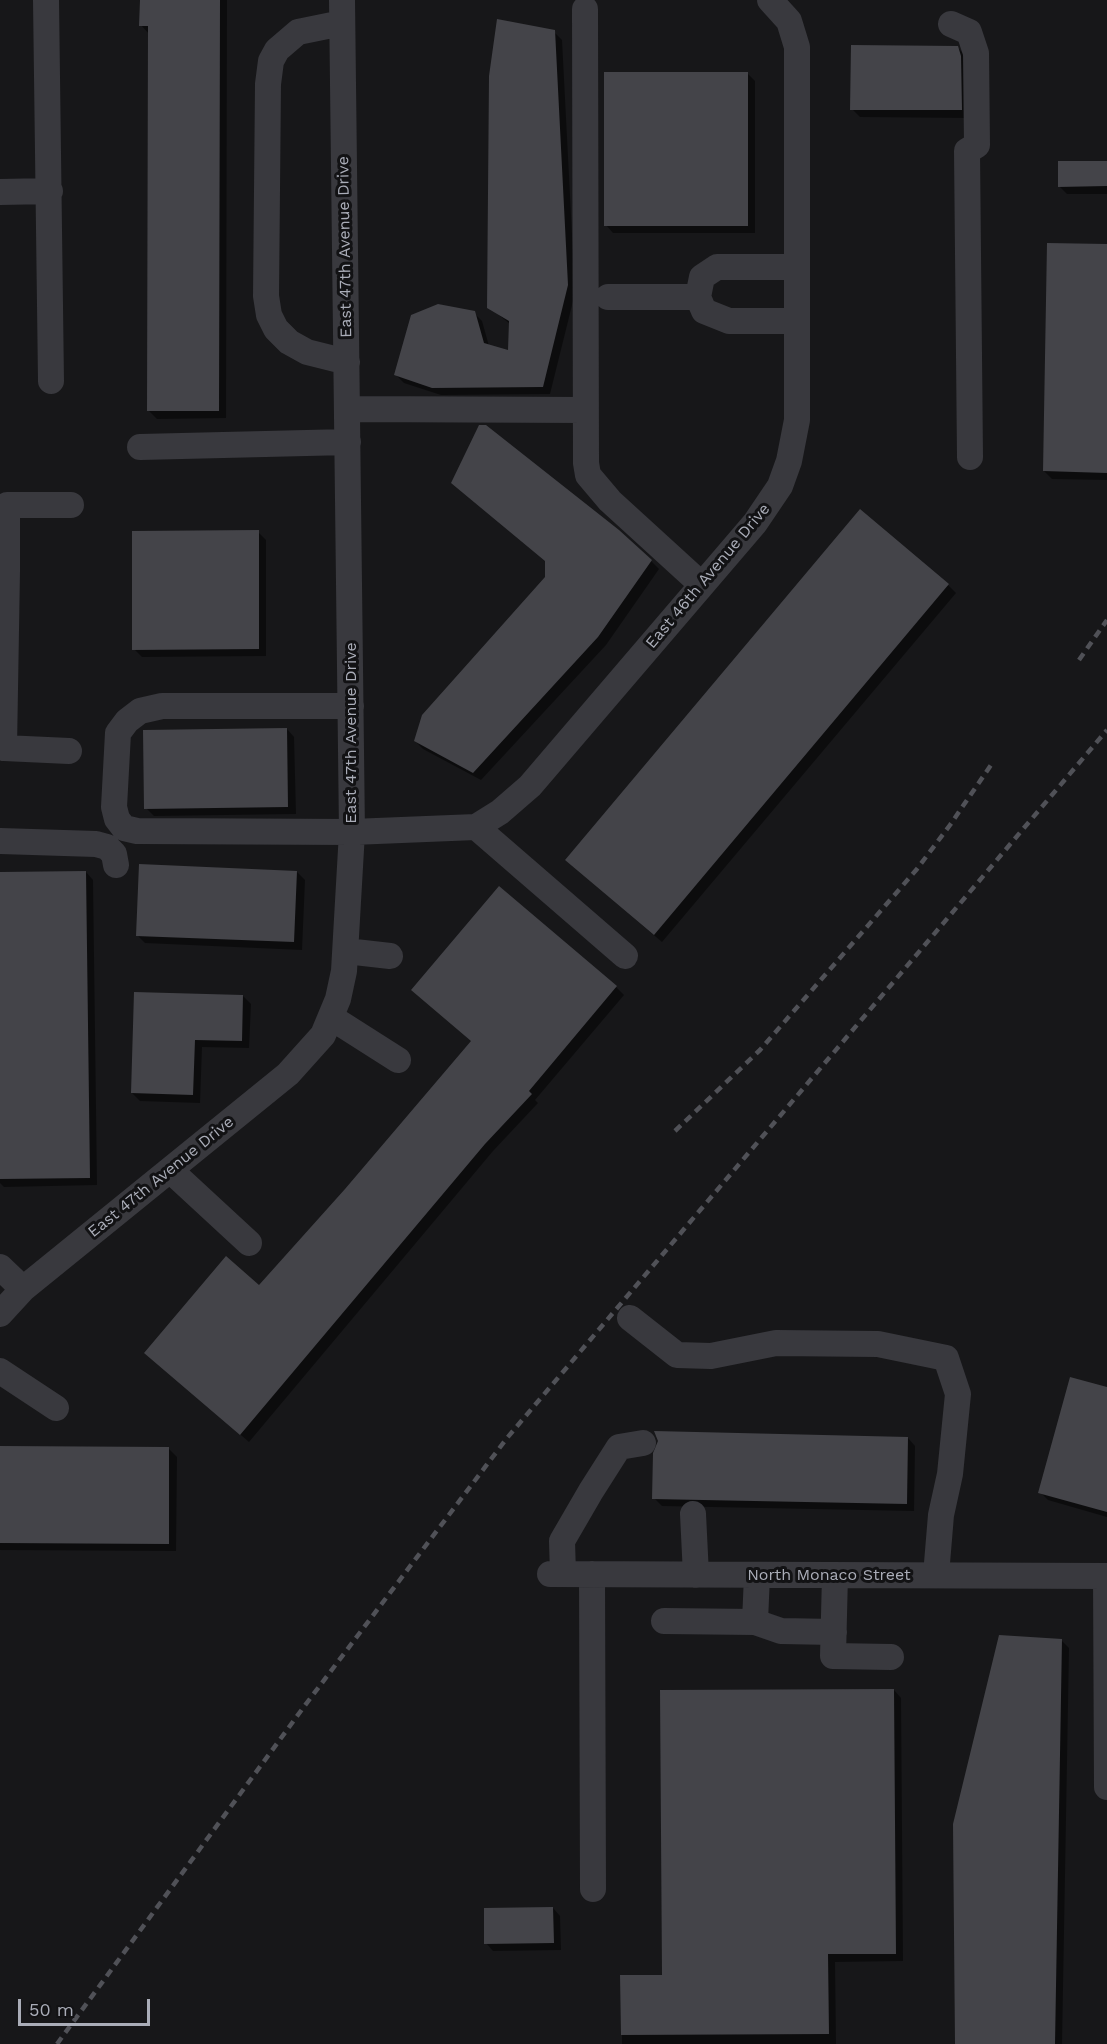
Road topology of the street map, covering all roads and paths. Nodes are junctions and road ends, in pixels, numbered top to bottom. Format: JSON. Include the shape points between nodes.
{"nodes":[{"id":1,"x":46,"y":0,"type":"edge"},
{"id":2,"x":771,"y":0,"type":"edge"},
{"id":3,"x":585,"y":9,"type":"dead end"},
{"id":4,"x":342,"y":12,"type":"edge"},
{"id":5,"x":951,"y":24,"type":"dead end"},
{"id":6,"x":0,"y":192,"type":"edge"},
{"id":7,"x":50,"y":192,"type":"junction"},
{"id":8,"x":797,"y":267,"type":"junction"},
{"id":9,"x":608,"y":297,"type":"dead end"},
{"id":10,"x":698,"y":297,"type":"junction"},
{"id":11,"x":797,"y":321,"type":"junction"},
{"id":12,"x":347,"y":362,"type":"junction"},
{"id":13,"x":51,"y":381,"type":"dead end"},
{"id":14,"x":347,"y":409,"type":"junction"},
{"id":15,"x":585,"y":410,"type":"junction"},
{"id":16,"x":348,"y":442,"type":"junction"},
{"id":17,"x":140,"y":447,"type":"dead end"},
{"id":18,"x":970,"y":457,"type":"dead end"},
{"id":19,"x":71,"y":505,"type":"dead end"},
{"id":20,"x":3,"y":572,"type":"edge"},
{"id":21,"x":702,"y":585,"type":"junction"},
{"id":22,"x":351,"y":706,"type":"junction"},
{"id":23,"x":69,"y":750,"type":"dead end"},
{"id":24,"x":476,"y":827,"type":"junction"},
{"id":25,"x":352,"y":832,"type":"junction"},
{"id":26,"x":0,"y":842,"type":"edge"},
{"id":27,"x":116,"y":865,"type":"dead end"},
{"id":28,"x":346,"y":951,"type":"junction"},
{"id":29,"x":390,"y":956,"type":"dead end"},
{"id":30,"x":625,"y":956,"type":"dead end"},
{"id":31,"x":332,"y":1018,"type":"junction"},
{"id":32,"x":398,"y":1060,"type":"dead end"},
{"id":33,"x":170,"y":1170,"type":"junction"},
{"id":34,"x":249,"y":1243,"type":"dead end"},
{"id":35,"x":0,"y":1267,"type":"edge"},
{"id":36,"x":23,"y":1289,"type":"junction"},
{"id":37,"x":0,"y":1314,"type":"edge"},
{"id":38,"x":630,"y":1318,"type":"dead end"},
{"id":39,"x":0,"y":1371,"type":"edge"},
{"id":40,"x":56,"y":1408,"type":"dead end"},
{"id":41,"x":643,"y":1443,"type":"dead end"},
{"id":42,"x":693,"y":1514,"type":"dead end"},
{"id":43,"x":592,"y":1574,"type":"junction"},
{"id":44,"x":696,"y":1575,"type":"junction"},
{"id":45,"x":758,"y":1575,"type":"junction"},
{"id":46,"x":835,"y":1575,"type":"junction"},
{"id":47,"x":936,"y":1575,"type":"junction"},
{"id":48,"x":1106,"y":1576,"type":"edge"},
{"id":49,"x":664,"y":1621,"type":"dead end"},
{"id":50,"x":755,"y":1622,"type":"junction"},
{"id":51,"x":834,"y":1632,"type":"junction"},
{"id":52,"x":891,"y":1657,"type":"dead end"},
{"id":53,"x":1107,"y":1787,"type":"edge"},
{"id":54,"x":593,"y":1889,"type":"dead end"}],
"edges":[{"from":1,"to":7,"type":"street"},
{"from":2,"to":8,"type":"street","name":"East 46th Avenue Drive","via":[[789,21],[797,47]]},
{"from":3,"to":15,"type":"street"},
{"from":4,"to":12,"type":"street","name":"East 47th Avenue Drive"},
{"from":4,"to":12,"type":"street","via":[[298,32],[277,50],[272,61],[268,84],[266,296],[269,315],[289,342],[307,352]]},
{"from":5,"to":18,"type":"street","via":[[969,32],[976,53],[977,146],[967,151]]},
{"from":6,"to":7,"type":"street"},
{"from":7,"to":13,"type":"street"},
{"from":8,"to":10,"type":"street","via":[[717,267],[702,277]]},
{"from":8,"to":11,"type":"street","name":"East 46th Avenue Drive"},
{"from":9,"to":10,"type":"street"},
{"from":10,"to":11,"type":"street","via":[[704,311],[729,321]]},
{"from":11,"to":21,"type":"street","name":"East 46th Avenue Drive","via":[[797,420],[789,461],[772,500]]},
{"from":12,"to":14,"type":"street","name":"East 47th Avenue Drive"},
{"from":14,"to":15,"type":"street"},
{"from":14,"to":16,"type":"street","name":"East 47th Avenue Drive"},
{"from":15,"to":21,"type":"street","via":[[588,475],[642,532]]},
{"from":16,"to":17,"type":"street"},
{"from":16,"to":22,"type":"street","name":"East 47th Avenue Drive"},
{"from":19,"to":20,"type":"street","via":[[7,505]]},
{"from":20,"to":23,"type":"street","via":[[4,748]]},
{"from":21,"to":24,"type":"street","name":"East 46th Avenue Drive","via":[[530,786]]},
{"from":22,"to":25,"type":"street","name":"East 47th Avenue Drive"},
{"from":22,"to":25,"type":"street","via":[[162,706],[140,711],[117,733],[114,807],[124,828],[137,831]]},
{"from":24,"to":25,"type":"street"},
{"from":24,"to":30,"type":"street"},
{"from":25,"to":28,"type":"street","name":"East 47th Avenue Drive"},
{"from":26,"to":27,"type":"street","via":[[96,844],[114,854]]},
{"from":28,"to":29,"type":"street"},
{"from":28,"to":31,"type":"street","name":"East 47th Avenue Drive"},
{"from":31,"to":32,"type":"street"},
{"from":31,"to":33,"type":"street","name":"East 47th Avenue Drive","via":[[310,1052],[288,1074]]},
{"from":33,"to":34,"type":"street"},
{"from":33,"to":36,"type":"street","name":"East 47th Avenue Drive"},
{"from":35,"to":36,"type":"street"},
{"from":36,"to":37,"type":"street","name":"East 47th Avenue Drive"},
{"from":38,"to":47,"type":"street","via":[[677,1355],[711,1356],[776,1343],[878,1344],[946,1358],[958,1394]]},
{"from":39,"to":40,"type":"street"},
{"from":41,"to":43,"type":"street","name":"North Monaco Street","via":[[619,1447],[562,1541],[557,1574]]},
{"from":42,"to":44,"type":"street"},
{"from":43,"to":44,"type":"street","name":"North Monaco Street"},
{"from":43,"to":54,"type":"street"},
{"from":44,"to":45,"type":"street","name":"North Monaco Street"},
{"from":45,"to":46,"type":"street","name":"North Monaco Street"},
{"from":45,"to":50,"type":"street"},
{"from":46,"to":47,"type":"street","name":"North Monaco Street"},
{"from":46,"to":51,"type":"street"},
{"from":47,"to":48,"type":"street","name":"North Monaco Street"},
{"from":48,"to":53,"type":"street"},
{"from":49,"to":50,"type":"street"},
{"from":50,"to":51,"type":"street","via":[[781,1631]]},
{"from":51,"to":52,"type":"street","via":[[833,1656]]}]}
